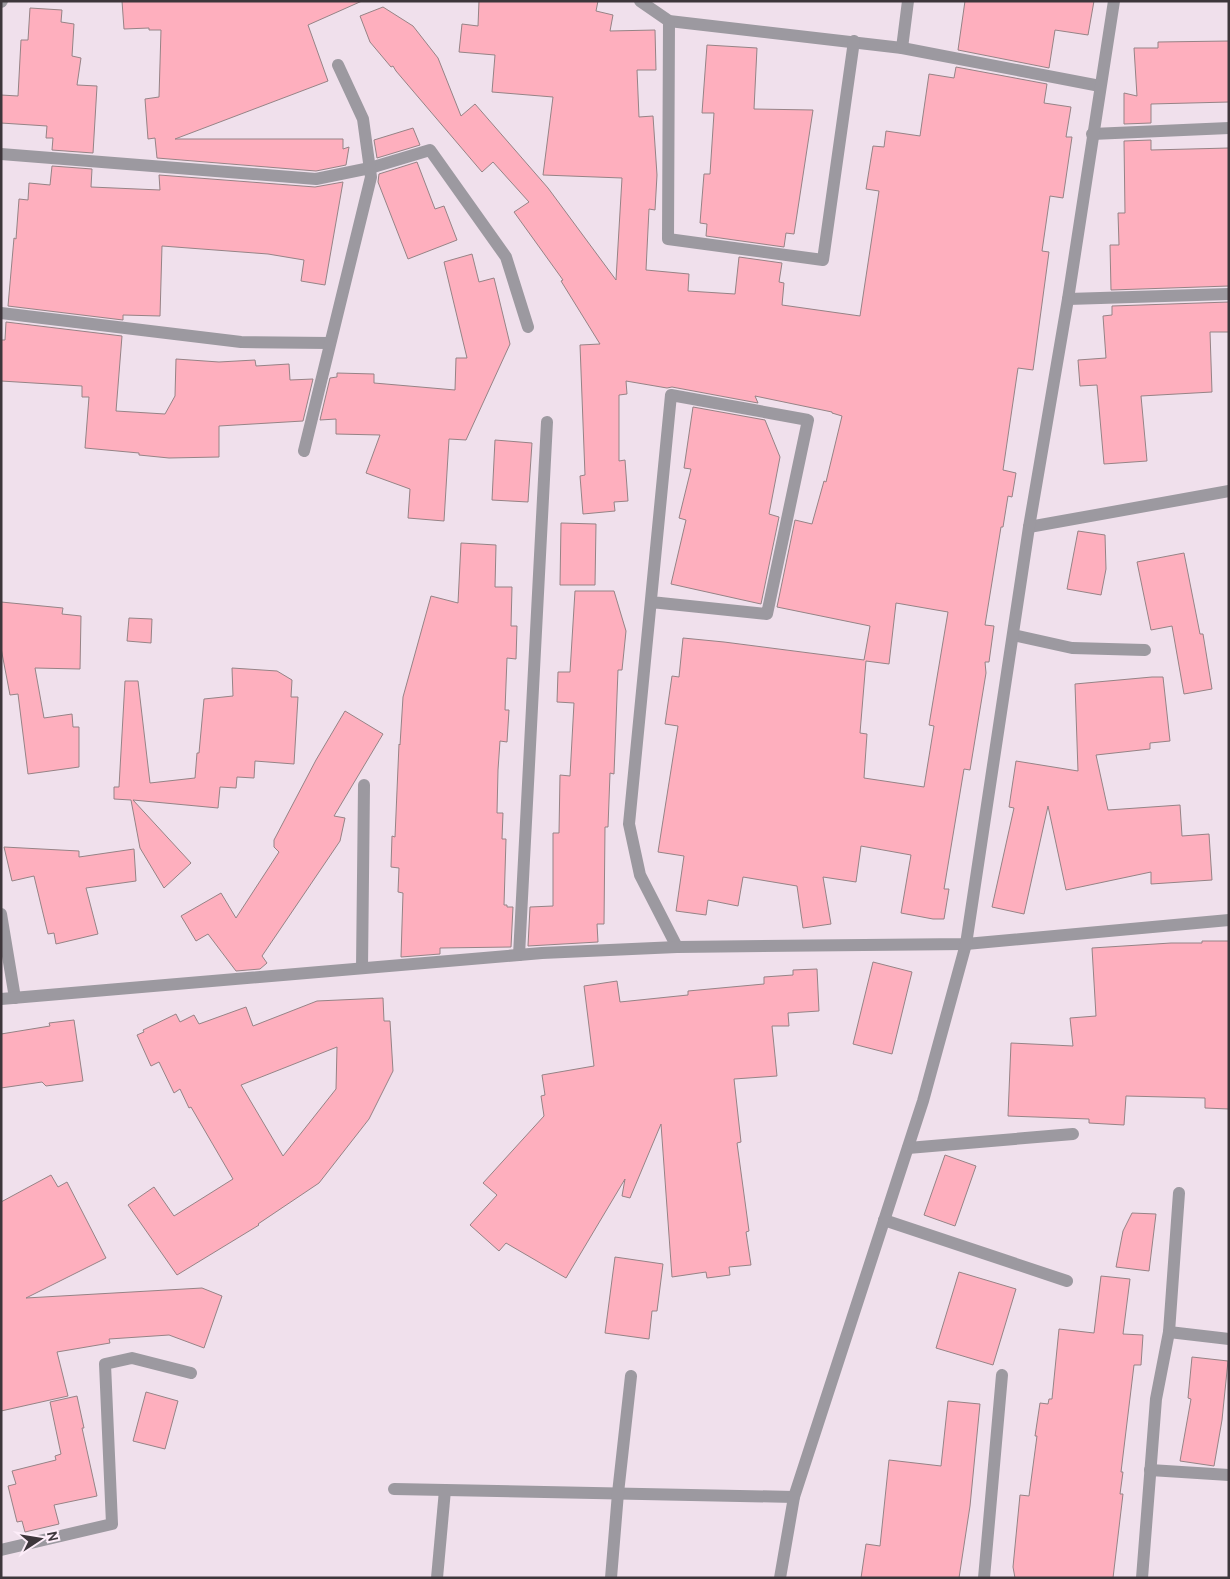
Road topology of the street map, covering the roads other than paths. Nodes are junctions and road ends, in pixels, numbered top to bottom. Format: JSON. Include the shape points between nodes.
{"nodes":[{"id":1,"x":640,"y":1,"type":"edge"},
{"id":2,"x":908,"y":1,"type":"edge"},
{"id":3,"x":1114,"y":1,"type":"edge"},
{"id":4,"x":669,"y":21,"type":"junction"},
{"id":5,"x":854,"y":42,"type":"junction"},
{"id":6,"x":902,"y":48,"type":"junction"},
{"id":7,"x":338,"y":65,"type":"dead end"},
{"id":8,"x":1100,"y":86,"type":"junction"},
{"id":9,"x":1229,"y":128,"type":"edge"},
{"id":10,"x":1092,"y":134,"type":"junction"},
{"id":11,"x":1,"y":154,"type":"edge"},
{"id":12,"x":370,"y":168,"type":"junction"},
{"id":13,"x":1229,"y":294,"type":"edge"},
{"id":14,"x":1068,"y":299,"type":"junction"},
{"id":15,"x":1,"y":313,"type":"edge"},
{"id":16,"x":528,"y":327,"type":"dead end"},
{"id":17,"x":329,"y":343,"type":"junction"},
{"id":18,"x":547,"y":422,"type":"dead end"},
{"id":19,"x":304,"y":451,"type":"dead end"},
{"id":20,"x":1229,"y":491,"type":"edge"},
{"id":21,"x":1029,"y":526,"type":"junction"},
{"id":22,"x":651,"y":602,"type":"junction"},
{"id":23,"x":1013,"y":635,"type":"junction"},
{"id":24,"x":1145,"y":650,"type":"dead end"},
{"id":25,"x":364,"y":785,"type":"dead end"},
{"id":26,"x":1,"y":914,"type":"edge"},
{"id":27,"x":1229,"y":920,"type":"edge"},
{"id":28,"x":966,"y":944,"type":"junction"},
{"id":29,"x":677,"y":947,"type":"junction"},
{"id":30,"x":519,"y":954,"type":"junction"},
{"id":31,"x":362,"y":968,"type":"junction"},
{"id":32,"x":15,"y":998,"type":"junction"},
{"id":33,"x":1,"y":999,"type":"edge"},
{"id":34,"x":1073,"y":1134,"type":"dead end"},
{"id":35,"x":908,"y":1148,"type":"junction"},
{"id":36,"x":1179,"y":1193,"type":"dead end"},
{"id":37,"x":884,"y":1220,"type":"junction"},
{"id":38,"x":1067,"y":1281,"type":"dead end"},
{"id":39,"x":1169,"y":1332,"type":"junction"},
{"id":40,"x":1229,"y":1340,"type":"edge"},
{"id":41,"x":191,"y":1373,"type":"dead end"},
{"id":42,"x":1002,"y":1375,"type":"dead end"},
{"id":43,"x":632,"y":1376,"type":"dead end"},
{"id":44,"x":1150,"y":1470,"type":"junction"},
{"id":45,"x":1229,"y":1475,"type":"edge"},
{"id":46,"x":394,"y":1489,"type":"dead end"},
{"id":47,"x":445,"y":1490,"type":"junction"},
{"id":48,"x":618,"y":1493,"type":"junction"},
{"id":49,"x":794,"y":1497,"type":"junction"},
{"id":50,"x":1,"y":1550,"type":"edge"},
{"id":51,"x":437,"y":1578,"type":"edge"},
{"id":52,"x":611,"y":1578,"type":"edge"},
{"id":53,"x":780,"y":1578,"type":"edge"},
{"id":54,"x":984,"y":1578,"type":"edge"},
{"id":55,"x":1142,"y":1578,"type":"edge"}],
"edges":[{"from":1,"to":4,"type":"street"},
{"from":2,"to":6,"type":"street"},
{"from":3,"to":8,"type":"street"},
{"from":4,"to":5,"type":"street"},
{"from":4,"to":5,"type":"street","via":[[668,239],[823,260]]},
{"from":5,"to":6,"type":"street"},
{"from":6,"to":8,"type":"street"},
{"from":7,"to":12,"type":"street","via":[[363,119]]},
{"from":8,"to":10,"type":"street"},
{"from":9,"to":10,"type":"street"},
{"from":10,"to":14,"type":"street"},
{"from":11,"to":12,"type":"street","via":[[316,179]]},
{"from":12,"to":16,"type":"street","via":[[430,150],[506,257]]},
{"from":12,"to":17,"type":"street","via":[[371,177]]},
{"from":13,"to":14,"type":"street"},
{"from":14,"to":21,"type":"street"},
{"from":15,"to":17,"type":"street","via":[[241,342]]},
{"from":17,"to":19,"type":"street"},
{"from":18,"to":30,"type":"street"},
{"from":20,"to":21,"type":"street"},
{"from":21,"to":23,"type":"street"},
{"from":22,"to":22,"type":"street","via":[[672,395],[808,420],[767,614]]},
{"from":22,"to":29,"type":"street","via":[[629,824],[640,875]]},
{"from":23,"to":24,"type":"street","via":[[1072,648]]},
{"from":23,"to":28,"type":"street"},
{"from":25,"to":31,"type":"street"},
{"from":26,"to":32,"type":"street"},
{"from":27,"to":28,"type":"street"},
{"from":28,"to":29,"type":"street"},
{"from":28,"to":35,"type":"street"},
{"from":29,"to":30,"type":"street"},
{"from":30,"to":31,"type":"street"},
{"from":31,"to":32,"type":"street"},
{"from":32,"to":33,"type":"street"},
{"from":34,"to":35,"type":"street"},
{"from":35,"to":37,"type":"street"},
{"from":36,"to":39,"type":"street"},
{"from":37,"to":38,"type":"street"},
{"from":37,"to":49,"type":"street"},
{"from":39,"to":40,"type":"street"},
{"from":39,"to":44,"type":"street","via":[[1156,1399]]},
{"from":41,"to":50,"type":"street","via":[[132,1358],[105,1364],[112,1524]]},
{"from":42,"to":54,"type":"street"},
{"from":43,"to":48,"type":"street"},
{"from":44,"to":45,"type":"street"},
{"from":44,"to":55,"type":"street"},
{"from":46,"to":47,"type":"street"},
{"from":47,"to":48,"type":"street"},
{"from":47,"to":51,"type":"street"},
{"from":48,"to":49,"type":"street"},
{"from":48,"to":52,"type":"street"},
{"from":49,"to":53,"type":"street"}]}
